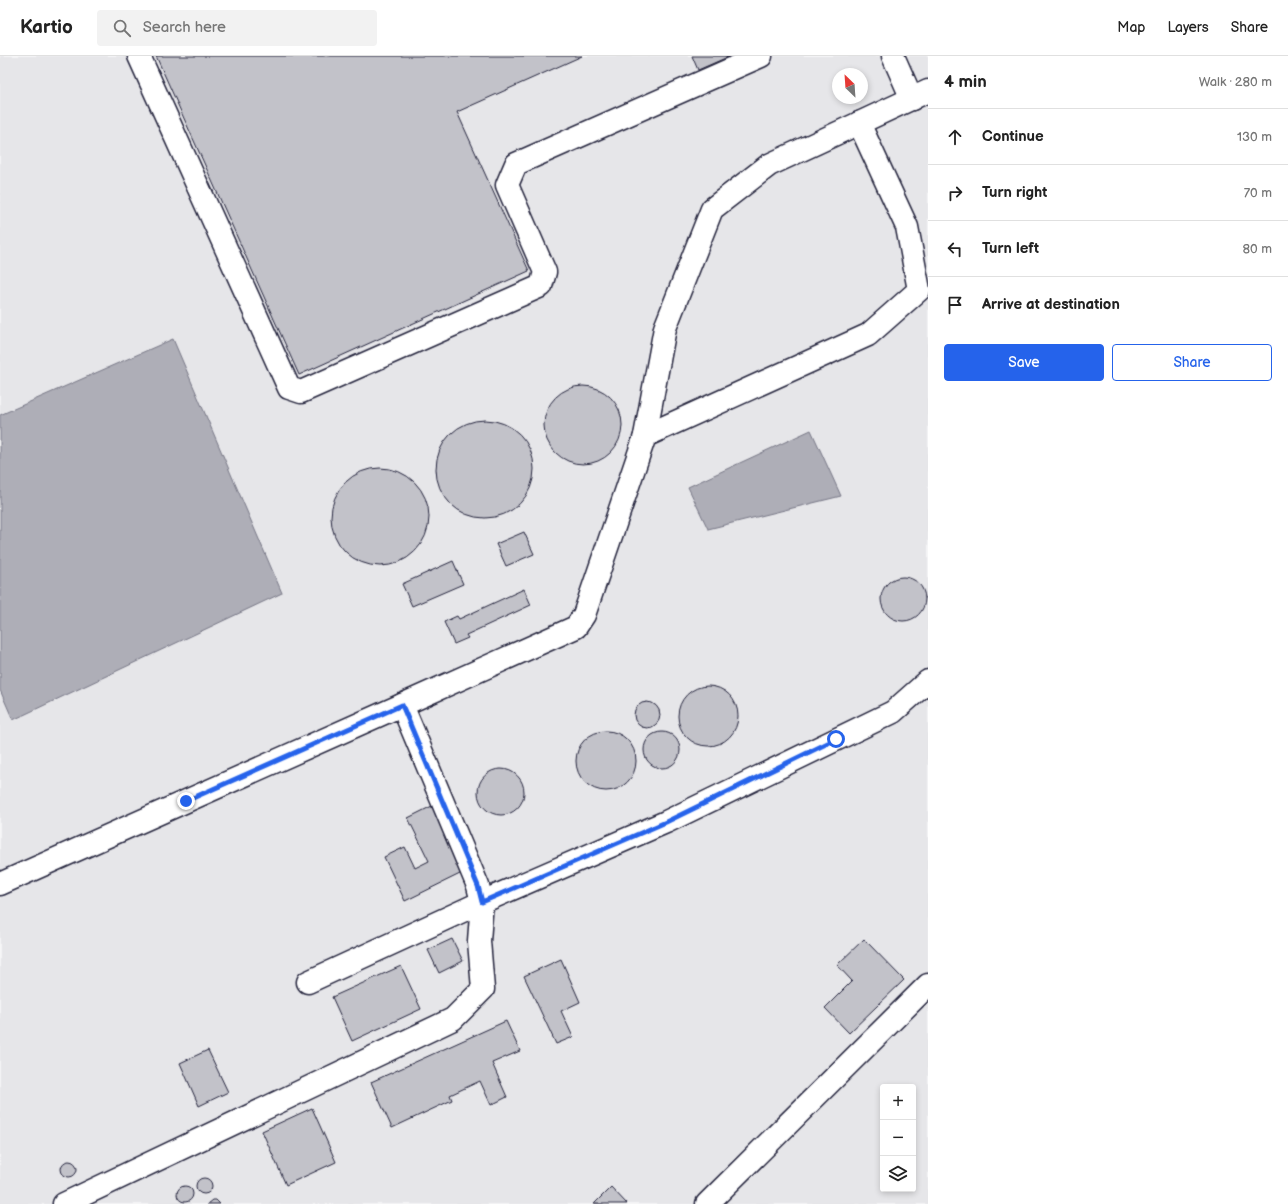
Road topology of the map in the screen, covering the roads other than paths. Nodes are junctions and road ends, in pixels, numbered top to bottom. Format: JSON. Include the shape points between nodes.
{"nodes":[{"id":1,"x":139,"y":56,"type":"edge"},
{"id":2,"x":761,"y":56,"type":"edge"},
{"id":3,"x":893,"y":56,"type":"edge"},
{"id":4,"x":920,"y":95,"type":"edge"},
{"id":5,"x":859,"y":123,"type":"junction"},
{"id":6,"x":645,"y":436,"type":"junction"},
{"id":7,"x":928,"y":681,"type":"edge"},
{"id":8,"x":402,"y":705,"type":"junction"},
{"id":9,"x":0,"y":884,"type":"edge"},
{"id":10,"x":482,"y":902,"type":"junction"},
{"id":11,"x":308,"y":982,"type":"dead end"},
{"id":12,"x":928,"y":985,"type":"edge"},
{"id":13,"x":64,"y":1204,"type":"edge"},
{"id":14,"x":707,"y":1204,"type":"edge"}],
"edges":[{"from":1,"to":2,"type":"lane","via":[[288,388],[301,392],[541,286],[545,272],[507,185],[516,164]]},
{"from":3,"to":4,"type":"lane"},
{"from":4,"to":5,"type":"lane"},
{"from":5,"to":6,"type":"lane","via":[[769,164],[712,209],[665,328]]},
{"from":5,"to":6,"type":"lane","via":[[908,227],[919,290],[868,334]]},
{"from":6,"to":8,"type":"lane","via":[[584,616],[576,627]]},
{"from":7,"to":10,"type":"lane","via":[[893,712],[666,822]]},
{"from":8,"to":9,"type":"lane"},
{"from":8,"to":10,"type":"lane","via":[[478,886]]},
{"from":10,"to":11,"type":"lane"},
{"from":10,"to":13,"type":"lane","via":[[478,941],[483,989],[453,1019]]},
{"from":12,"to":14,"type":"lane"}]}
